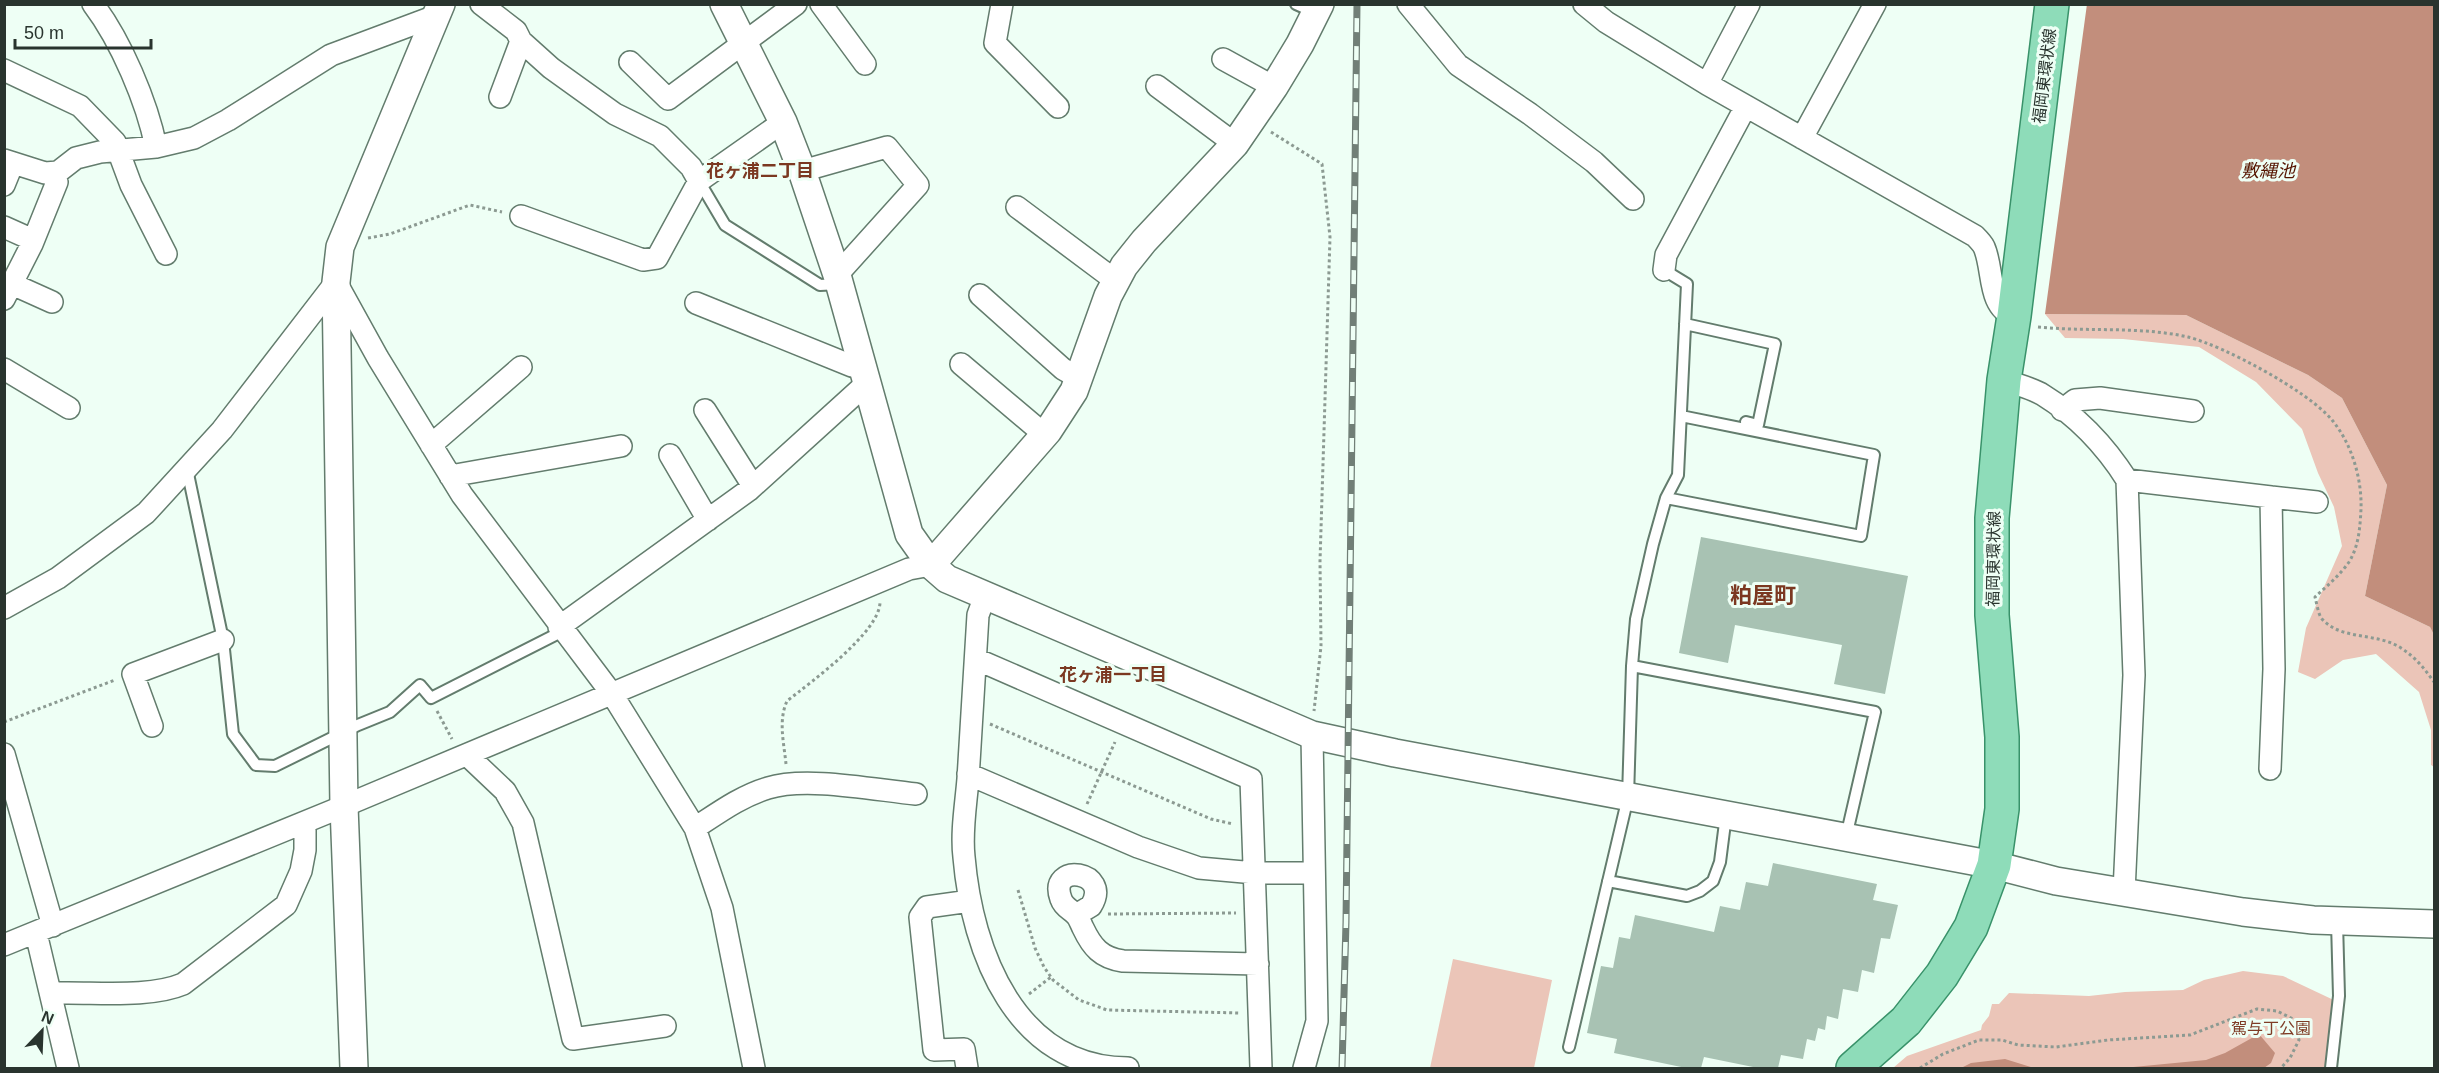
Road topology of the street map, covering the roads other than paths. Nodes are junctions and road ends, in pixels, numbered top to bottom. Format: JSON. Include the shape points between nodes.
{"nodes":[{"id":1,"x":93,"y":4,"type":"edge"},
{"id":2,"x":481,"y":4,"type":"edge"},
{"id":3,"x":724,"y":4,"type":"edge"},
{"id":4,"x":796,"y":4,"type":"edge"},
{"id":5,"x":821,"y":4,"type":"edge"},
{"id":6,"x":1002,"y":4,"type":"edge"},
{"id":7,"x":1408,"y":4,"type":"edge"},
{"id":8,"x":1584,"y":4,"type":"edge"},
{"id":9,"x":1749,"y":4,"type":"edge"},
{"id":10,"x":1875,"y":4,"type":"edge"},
{"id":11,"x":2052,"y":4,"type":"edge"},
{"id":12,"x":1311,"y":7,"type":"edge"},
{"id":13,"x":440,"y":10,"type":"edge"},
{"id":14,"x":521,"y":41,"type":"junction"},
{"id":15,"x":745,"y":44,"type":"junction"},
{"id":16,"x":1223,"y":59,"type":"dead end"},
{"id":17,"x":630,"y":62,"type":"dead end"},
{"id":18,"x":865,"y":64,"type":"dead end"},
{"id":19,"x":4,"y":70,"type":"edge"},
{"id":20,"x":1707,"y":84,"type":"junction"},
{"id":21,"x":1157,"y":86,"type":"dead end"},
{"id":22,"x":1274,"y":87,"type":"junction"},
{"id":23,"x":500,"y":97,"type":"dead end"},
{"id":24,"x":1746,"y":106,"type":"junction"},
{"id":25,"x":1058,"y":107,"type":"dead end"},
{"id":26,"x":783,"y":122,"type":"junction"},
{"id":27,"x":1802,"y":138,"type":"junction"},
{"id":28,"x":1234,"y":144,"type":"junction"},
{"id":29,"x":156,"y":147,"type":"junction"},
{"id":30,"x":118,"y":151,"type":"junction"},
{"id":31,"x":9,"y":161,"type":"edge"},
{"id":32,"x":802,"y":171,"type":"junction"},
{"id":33,"x":54,"y":173,"type":"junction"},
{"id":34,"x":699,"y":181,"type":"junction"},
{"id":35,"x":4,"y":185,"type":"edge"},
{"id":36,"x":1633,"y":199,"type":"dead end"},
{"id":37,"x":1017,"y":207,"type":"dead end"},
{"id":38,"x":521,"y":216,"type":"road end"},
{"id":39,"x":4,"y":227,"type":"edge"},
{"id":40,"x":33,"y":240,"type":"junction"},
{"id":41,"x":166,"y":254,"type":"dead end"},
{"id":42,"x":1664,"y":270,"type":"joint"},
{"id":43,"x":838,"y":280,"type":"junction"},
{"id":44,"x":1116,"y":280,"type":"junction"},
{"id":45,"x":336,"y":282,"type":"junction"},
{"id":46,"x":8,"y":292,"type":"edge"},
{"id":47,"x":980,"y":295,"type":"dead end"},
{"id":48,"x":52,"y":302,"type":"dead end"},
{"id":49,"x":696,"y":303,"type":"dead end"},
{"id":50,"x":2013,"y":320,"type":"junction"},
{"id":51,"x":1685,"y":324,"type":"junction"},
{"id":52,"x":961,"y":364,"type":"dead end"},
{"id":53,"x":521,"y":367,"type":"dead end"},
{"id":54,"x":4,"y":369,"type":"edge"},
{"id":55,"x":864,"y":373,"type":"junction"},
{"id":56,"x":1078,"y":378,"type":"junction"},
{"id":57,"x":2004,"y":380,"type":"junction"},
{"id":58,"x":69,"y":408,"type":"dead end"},
{"id":59,"x":2062,"y":410,"type":"junction"},
{"id":60,"x":705,"y":411,"type":"dead end"},
{"id":61,"x":2193,"y":411,"type":"dead end"},
{"id":62,"x":1681,"y":413,"type":"junction"},
{"id":63,"x":1045,"y":435,"type":"junction"},
{"id":64,"x":431,"y":445,"type":"junction"},
{"id":65,"x":621,"y":446,"type":"dead end"},
{"id":66,"x":670,"y":455,"type":"dead end"},
{"id":67,"x":187,"y":468,"type":"junction"},
{"id":68,"x":450,"y":476,"type":"junction"},
{"id":69,"x":2127,"y":480,"type":"junction"},
{"id":70,"x":753,"y":486,"type":"junction"},
{"id":71,"x":2271,"y":497,"type":"junction"},
{"id":72,"x":1666,"y":498,"type":"junction"},
{"id":73,"x":2317,"y":501,"type":"dead end"},
{"id":74,"x":708,"y":520,"type":"junction"},
{"id":75,"x":932,"y":565,"type":"junction"},
{"id":76,"x":985,"y":596,"type":"junction"},
{"id":77,"x":4,"y":608,"type":"edge"},
{"id":78,"x":561,"y":629,"type":"junction"},
{"id":79,"x":223,"y":640,"type":"junction"},
{"id":80,"x":976,"y":659,"type":"junction"},
{"id":81,"x":1632,"y":666,"type":"junction"},
{"id":82,"x":612,"y":694,"type":"junction"},
{"id":83,"x":152,"y":726,"type":"dead end"},
{"id":84,"x":344,"y":731,"type":"junction"},
{"id":85,"x":1311,"y":735,"type":"junction"},
{"id":86,"x":4,"y":754,"type":"edge"},
{"id":87,"x":464,"y":756,"type":"junction"},
{"id":88,"x":2270,"y":769,"type":"dead end"},
{"id":89,"x":968,"y":774,"type":"junction"},
{"id":90,"x":916,"y":794,"type":"dead end"},
{"id":91,"x":1628,"y":796,"type":"junction"},
{"id":92,"x":344,"y":806,"type":"junction"},
{"id":93,"x":1726,"y":815,"type":"junction"},
{"id":94,"x":301,"y":824,"type":"junction"},
{"id":95,"x":695,"y":828,"type":"junction"},
{"id":96,"x":1846,"y":837,"type":"junction"},
{"id":97,"x":1994,"y":865,"type":"junction"},
{"id":98,"x":1254,"y":873,"type":"junction"},
{"id":99,"x":1314,"y":873,"type":"junction"},
{"id":100,"x":1608,"y":881,"type":"junction"},
{"id":101,"x":2124,"y":892,"type":"junction"},
{"id":102,"x":970,"y":901,"type":"junction"},
{"id":103,"x":1076,"y":915,"type":"road end"},
{"id":104,"x":2337,"y":922,"type":"junction"},
{"id":105,"x":2434,"y":924,"type":"edge"},
{"id":106,"x":45,"y":929,"type":"junction"},
{"id":107,"x":4,"y":945,"type":"edge"},
{"id":108,"x":1258,"y":964,"type":"junction"},
{"id":109,"x":51,"y":996,"type":"junction"},
{"id":110,"x":665,"y":1026,"type":"dead end"},
{"id":111,"x":1569,"y":1047,"type":"dead end"},
{"id":112,"x":1066,"y":1062,"type":"edge"},
{"id":113,"x":68,"y":1068,"type":"edge"},
{"id":114,"x":354,"y":1068,"type":"edge"},
{"id":115,"x":754,"y":1068,"type":"edge"},
{"id":116,"x":967,"y":1068,"type":"edge"},
{"id":117,"x":1128,"y":1068,"type":"edge"},
{"id":118,"x":1262,"y":1068,"type":"edge"},
{"id":119,"x":1304,"y":1068,"type":"edge"},
{"id":120,"x":1853,"y":1068,"type":"edge"},
{"id":121,"x":2331,"y":1068,"type":"edge"}],
"edges":[{"from":1,"to":29,"type":"street","via":[[110,26],[130,71]]},
{"from":2,"to":14,"type":"street","via":[[516,31]]},
{"from":3,"to":15,"type":"street"},
{"from":4,"to":15,"type":"street"},
{"from":5,"to":18,"type":"street"},
{"from":6,"to":25,"type":"street","via":[[995,43]]},
{"from":7,"to":36,"type":"street","via":[[1458,65],[1585,155]]},
{"from":8,"to":20,"type":"street","via":[[1605,22]]},
{"from":9,"to":20,"type":"street"},
{"from":10,"to":27,"type":"street"},
{"from":11,"to":50,"type":"main road","name":"福岡東環状線"},
{"from":12,"to":22,"type":"street","via":[[1300,44]]},
{"from":13,"to":29,"type":"street","via":[[331,55],[194,138]]},
{"from":13,"to":45,"type":"street","via":[[342,241]]},
{"from":14,"to":23,"type":"street"},
{"from":14,"to":34,"type":"street","via":[[615,114],[660,136],[691,167]]},
{"from":15,"to":17,"type":"street","via":[[668,99]]},
{"from":15,"to":26,"type":"street"},
{"from":16,"to":22,"type":"street"},
{"from":19,"to":30,"type":"street","via":[[80,106],[115,142]]},
{"from":20,"to":24,"type":"street"},
{"from":21,"to":28,"type":"street"},
{"from":22,"to":28,"type":"street"},
{"from":24,"to":27,"type":"street"},
{"from":24,"to":42,"type":"street","via":[[1666,255]]},
{"from":26,"to":32,"type":"street"},
{"from":26,"to":34,"type":"street"},
{"from":27,"to":50,"type":"street","via":[[1975,236],[1984,245],[1998,304]]},
{"from":28,"to":44,"type":"street","via":[[1144,241]]},
{"from":29,"to":30,"type":"street"},
{"from":30,"to":33,"type":"street","via":[[76,158]]},
{"from":30,"to":41,"type":"street"},
{"from":31,"to":33,"type":"street"},
{"from":31,"to":35,"type":"street"},
{"from":32,"to":43,"type":"street"},
{"from":32,"to":43,"type":"street","via":[[887,147],[918,185]]},
{"from":33,"to":40,"type":"street","via":[[57,182]]},
{"from":34,"to":38,"type":"street","via":[[657,258],[643,260]]},
{"from":34,"to":43,"type":"lane","via":[[724,225],[820,285]]},
{"from":37,"to":44,"type":"street"},
{"from":39,"to":40,"type":"street"},
{"from":40,"to":46,"type":"street"},
{"from":42,"to":51,"type":"lane","via":[[1687,284]]},
{"from":43,"to":55,"type":"street"},
{"from":44,"to":56,"type":"street"},
{"from":45,"to":64,"type":"street"},
{"from":45,"to":67,"type":"street","via":[[222,430]]},
{"from":45,"to":84,"type":"street"},
{"from":46,"to":48,"type":"street"},
{"from":47,"to":56,"type":"street"},
{"from":49,"to":55,"type":"street"},
{"from":50,"to":57,"type":"main road","name":"福岡東環状線"},
{"from":51,"to":62,"type":"lane"},
{"from":51,"to":62,"type":"lane","via":[[1775,344],[1758,425]]},
{"from":52,"to":63,"type":"street"},
{"from":53,"to":64,"type":"street"},
{"from":54,"to":58,"type":"street"},
{"from":55,"to":70,"type":"street"},
{"from":55,"to":75,"type":"street","via":[[909,534]]},
{"from":56,"to":63,"type":"street","via":[[1074,391]]},
{"from":57,"to":59,"type":"street","via":[[2042,394]]},
{"from":57,"to":97,"type":"main road","name":"福岡東環状線","via":[[1992,518],[1992,615],[2002,737],[2002,809]]},
{"from":59,"to":61,"type":"street","via":[[2075,400],[2100,398]]},
{"from":59,"to":69,"type":"street","via":[[2111,455]]},
{"from":60,"to":70,"type":"street"},
{"from":62,"to":72,"type":"lane","via":[[1678,475]]},
{"from":62,"to":72,"type":"lane","via":[[1874,455],[1861,536]]},
{"from":63,"to":75,"type":"street"},
{"from":64,"to":68,"type":"street"},
{"from":65,"to":68,"type":"street"},
{"from":66,"to":74,"type":"street"},
{"from":67,"to":77,"type":"street","via":[[146,513],[58,578]]},
{"from":67,"to":79,"type":"lane"},
{"from":68,"to":78,"type":"street"},
{"from":69,"to":71,"type":"street"},
{"from":69,"to":101,"type":"street","via":[[2134,675]]},
{"from":70,"to":74,"type":"street"},
{"from":71,"to":73,"type":"street"},
{"from":71,"to":88,"type":"street","via":[[2274,669]]},
{"from":72,"to":81,"type":"lane","via":[[1636,619]]},
{"from":74,"to":78,"type":"street"},
{"from":75,"to":76,"type":"street","via":[[946,579]]},
{"from":75,"to":82,"type":"street","via":[[909,568]]},
{"from":76,"to":80,"type":"street","via":[[978,615]]},
{"from":76,"to":85,"type":"street"},
{"from":78,"to":82,"type":"street"},
{"from":78,"to":84,"type":"lane","via":[[431,698],[420,685],[390,712]]},
{"from":79,"to":83,"type":"street","via":[[133,674]]},
{"from":79,"to":84,"type":"lane","via":[[233,734],[256,765],[275,766]]},
{"from":80,"to":89,"type":"street"},
{"from":80,"to":98,"type":"street","via":[[1251,779]]},
{"from":81,"to":91,"type":"lane"},
{"from":81,"to":96,"type":"lane","via":[[1875,712]]},
{"from":82,"to":87,"type":"street"},
{"from":82,"to":95,"type":"street"},
{"from":84,"to":92,"type":"street"},
{"from":85,"to":91,"type":"street"},
{"from":85,"to":99,"type":"street"},
{"from":86,"to":106,"type":"street"},
{"from":87,"to":92,"type":"street"},
{"from":87,"to":110,"type":"street","via":[[505,791],[523,824],[573,1040]]},
{"from":89,"to":98,"type":"street","via":[[1167,859],[1199,868]]},
{"from":89,"to":102,"type":"street","via":[[963,854]]},
{"from":90,"to":95,"type":"street","via":[[789,783],[740,800]]},
{"from":91,"to":93,"type":"street"},
{"from":91,"to":100,"type":"lane"},
{"from":92,"to":94,"type":"street"},
{"from":92,"to":114,"type":"street"},
{"from":93,"to":96,"type":"street"},
{"from":93,"to":100,"type":"lane","via":[[1720,862],[1713,881],[1700,891],[1687,896]]},
{"from":94,"to":106,"type":"street"},
{"from":94,"to":109,"type":"street","via":[[305,830],[305,850],[286,906],[183,984],[135,992]]},
{"from":95,"to":115,"type":"street","via":[[722,908]]},
{"from":96,"to":97,"type":"street"},
{"from":97,"to":101,"type":"street","via":[[2056,881]]},
{"from":97,"to":120,"type":"main road","name":"福岡東環状線","via":[[1971,927],[1942,975],[1906,1021]]},
{"from":98,"to":99,"type":"street"},
{"from":98,"to":108,"type":"street"},
{"from":99,"to":119,"type":"street","via":[[1317,1021]]},
{"from":100,"to":111,"type":"lane"},
{"from":101,"to":104,"type":"street","via":[[2243,912]]},
{"from":102,"to":112,"type":"street","via":[[990,966],[1012,1006]]},
{"from":102,"to":116,"type":"street","via":[[927,907],[920,917],[934,1050],[964,1049]]},
{"from":103,"to":108,"type":"street","via":[[1090,944],[1113,959]]},
{"from":104,"to":105,"type":"street"},
{"from":104,"to":121,"type":"lane","via":[[2339,996]]},
{"from":106,"to":107,"type":"street"},
{"from":106,"to":109,"type":"street"},
{"from":108,"to":118,"type":"street"},
{"from":109,"to":113,"type":"street"},
{"from":112,"to":117,"type":"street"}]}
